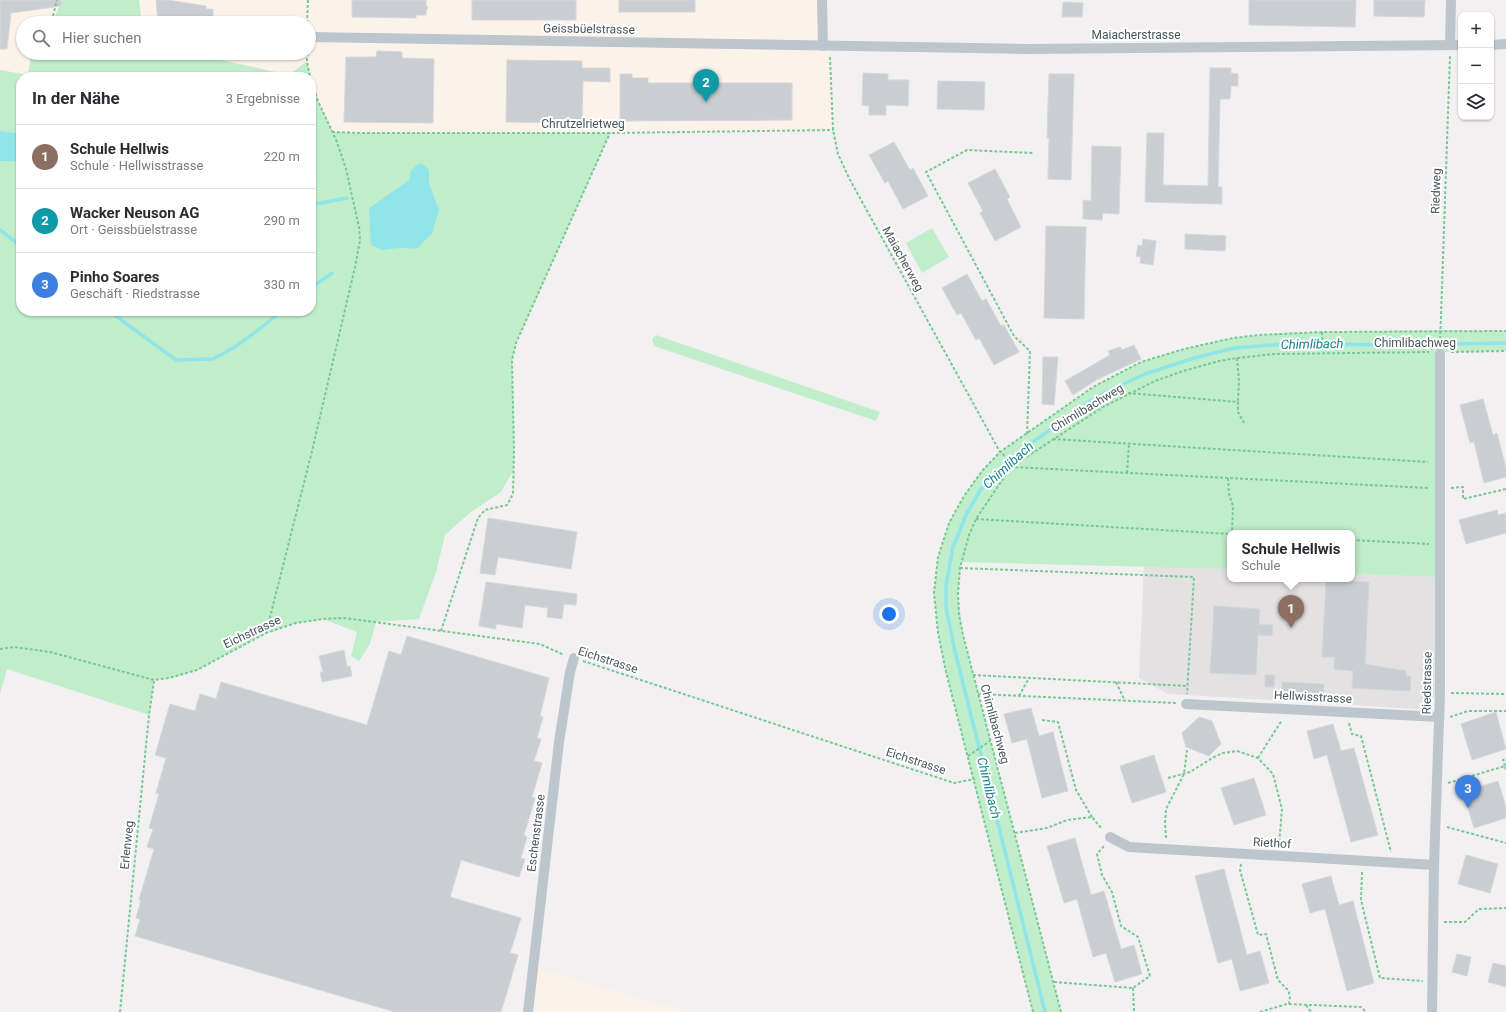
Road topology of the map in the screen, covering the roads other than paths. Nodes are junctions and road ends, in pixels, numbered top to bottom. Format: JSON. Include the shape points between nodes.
{"nodes":[{"id":1,"x":822,"y":0,"type":"edge"},
{"id":2,"x":1451,"y":0,"type":"edge"},
{"id":3,"x":316,"y":37,"type":"edge"},
{"id":4,"x":1506,"y":44,"type":"edge"},
{"id":5,"x":1450,"y":45,"type":"junction"},
{"id":6,"x":1458,"y":45,"type":"edge"},
{"id":7,"x":1494,"y":45,"type":"edge"},
{"id":8,"x":823,"y":46,"type":"junction"},
{"id":9,"x":1440,"y":353,"type":"road end"},
{"id":10,"x":574,"y":658,"type":"road end"},
{"id":11,"x":1186,"y":704,"type":"road end"},
{"id":12,"x":1439,"y":719,"type":"junction"},
{"id":13,"x":1110,"y":837,"type":"road end"},
{"id":14,"x":1434,"y":865,"type":"junction"},
{"id":15,"x":528,"y":1012,"type":"edge"},
{"id":16,"x":1432,"y":1012,"type":"edge"}],
"edges":[{"from":1,"to":8,"type":"street"},
{"from":2,"to":5,"type":"street"},
{"from":3,"to":8,"type":"street","name":"Geissbüelstrasse"},
{"from":4,"to":7,"type":"street"},
{"from":5,"to":6,"type":"street","name":"Maiacherstrasse"},
{"from":5,"to":8,"type":"street","name":"Maiacherstrasse","via":[[1027,49]]},
{"from":9,"to":12,"type":"street","name":"Riedstrasse"},
{"from":10,"to":15,"type":"street","name":"Eschenstrasse","via":[[560,742]]},
{"from":11,"to":12,"type":"street","name":"Hellwisstrasse"},
{"from":12,"to":14,"type":"street","name":"Riedstrasse"},
{"from":13,"to":14,"type":"street","name":"Riethof","via":[[1129,847]]},
{"from":14,"to":16,"type":"street","name":"Riedstrasse"}]}
